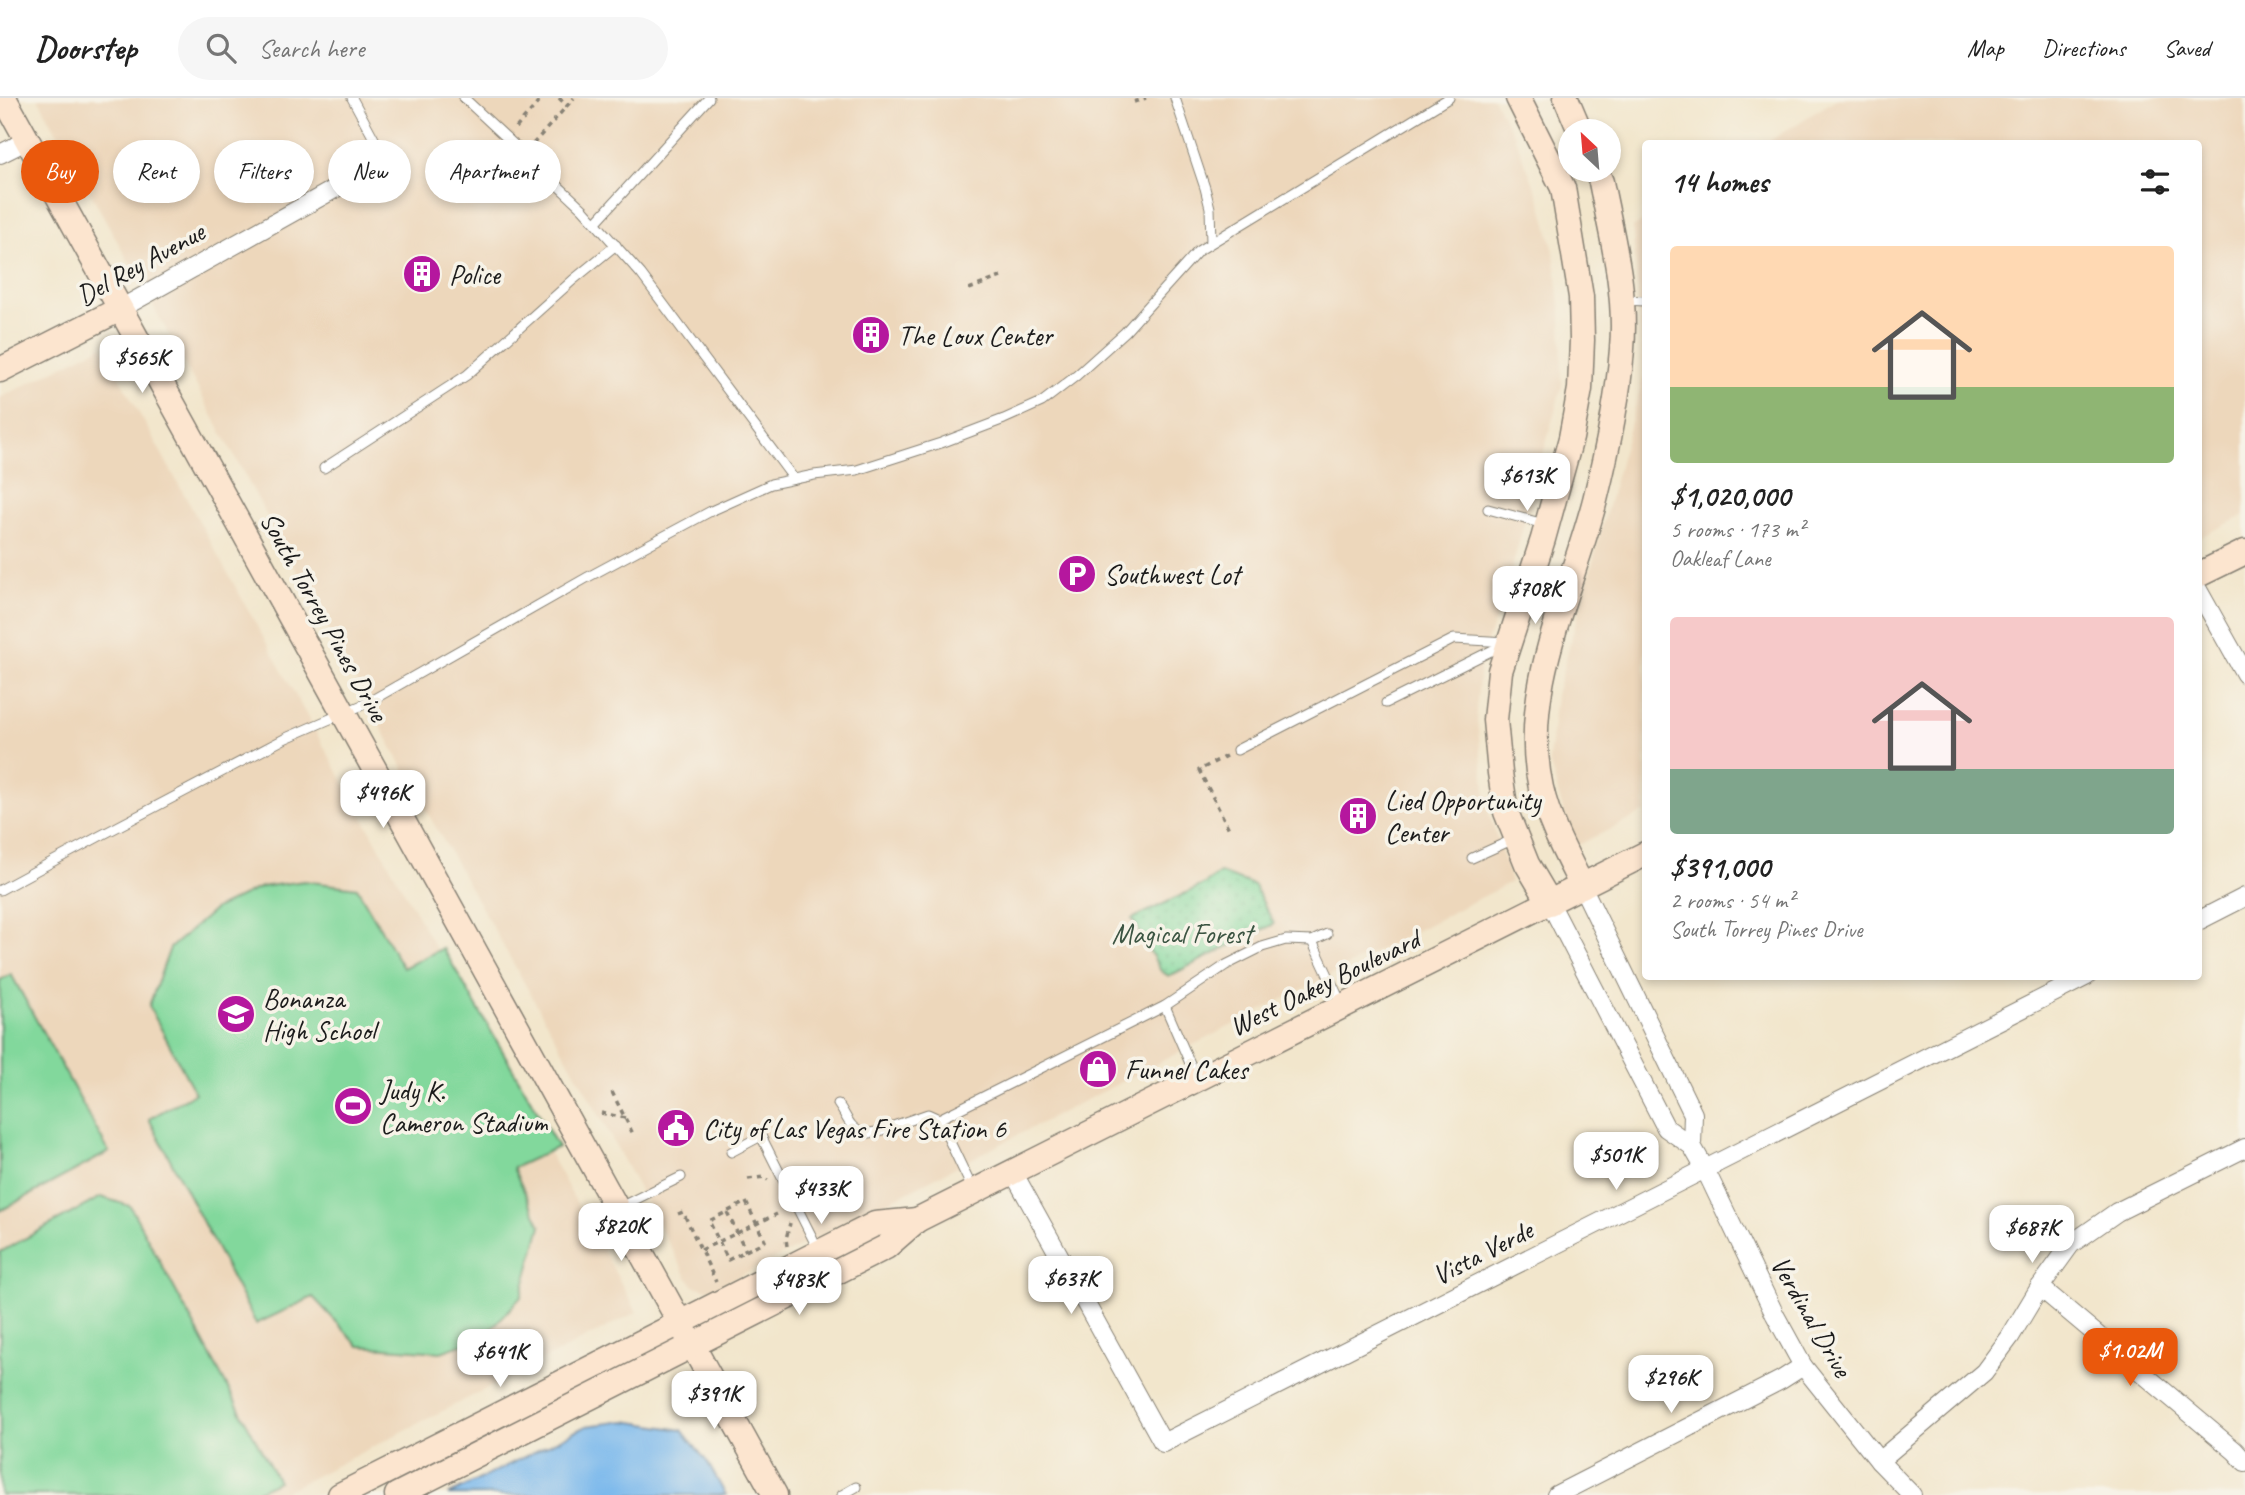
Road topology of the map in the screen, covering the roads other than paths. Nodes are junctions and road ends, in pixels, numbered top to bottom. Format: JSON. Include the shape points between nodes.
{"nodes":[{"id":1,"x":4,"y":98,"type":"edge"},
{"id":2,"x":352,"y":98,"type":"edge"},
{"id":3,"x":464,"y":98,"type":"edge"},
{"id":4,"x":709,"y":98,"type":"edge"},
{"id":5,"x":1175,"y":98,"type":"edge"},
{"id":6,"x":1448,"y":98,"type":"edge"},
{"id":7,"x":1518,"y":98,"type":"edge"},
{"id":8,"x":1566,"y":98,"type":"edge"},
{"id":9,"x":1575,"y":119,"type":"edge"},
{"id":10,"x":28,"y":140,"type":"edge"},
{"id":11,"x":375,"y":140,"type":"edge"},
{"id":12,"x":21,"y":144,"type":"edge"},
{"id":13,"x":0,"y":154,"type":"edge"},
{"id":14,"x":1601,"y":182,"type":"edge"},
{"id":15,"x":328,"y":192,"type":"edge"},
{"id":16,"x":62,"y":203,"type":"edge"},
{"id":17,"x":596,"y":222,"type":"junction"},
{"id":18,"x":1211,"y":242,"type":"junction"},
{"id":19,"x":617,"y":245,"type":"junction"},
{"id":20,"x":1581,"y":297,"type":"junction"},
{"id":21,"x":1633,"y":300,"type":"edge"},
{"id":22,"x":120,"y":309,"type":"junction"},
{"id":23,"x":0,"y":370,"type":"edge"},
{"id":24,"x":324,"y":468,"type":"dead end"},
{"id":25,"x":794,"y":479,"type":"junction"},
{"id":26,"x":1488,"y":509,"type":"dead end"},
{"id":27,"x":1547,"y":525,"type":"junction"},
{"id":28,"x":2245,"y":552,"type":"edge"},
{"id":29,"x":2202,"y":573,"type":"edge"},
{"id":30,"x":2202,"y":597,"type":"edge"},
{"id":31,"x":1509,"y":642,"type":"junction"},
{"id":32,"x":1549,"y":654,"type":"junction"},
{"id":33,"x":2245,"y":674,"type":"edge"},
{"id":34,"x":1386,"y":704,"type":"dead end"},
{"id":35,"x":344,"y":712,"type":"junction"},
{"id":36,"x":1237,"y":750,"type":"road end"},
{"id":37,"x":1515,"y":838,"type":"junction"},
{"id":38,"x":1642,"y":856,"type":"edge"},
{"id":39,"x":1472,"y":858,"type":"dead end"},
{"id":40,"x":1581,"y":886,"type":"junction"},
{"id":41,"x":0,"y":890,"type":"edge"},
{"id":42,"x":2245,"y":897,"type":"edge"},
{"id":43,"x":1550,"y":903,"type":"junction"},
{"id":44,"x":2202,"y":918,"type":"edge"},
{"id":45,"x":1326,"y":934,"type":"dead end"},
{"id":46,"x":1312,"y":941,"type":"junction"},
{"id":47,"x":2079,"y":980,"type":"edge"},
{"id":48,"x":1165,"y":1006,"type":"junction"},
{"id":49,"x":1343,"y":1007,"type":"junction"},
{"id":50,"x":1196,"y":1078,"type":"junction"},
{"id":51,"x":838,"y":1104,"type":"dead end"},
{"id":52,"x":939,"y":1119,"type":"junction"},
{"id":53,"x":1692,"y":1146,"type":"junction"},
{"id":54,"x":2245,"y":1148,"type":"edge"},
{"id":55,"x":731,"y":1152,"type":"dead end"},
{"id":56,"x":1705,"y":1169,"type":"junction"},
{"id":57,"x":1013,"y":1172,"type":"junction"},
{"id":58,"x":681,"y":1177,"type":"dead end"},
{"id":59,"x":973,"y":1192,"type":"junction"},
{"id":60,"x":617,"y":1209,"type":"junction"},
{"id":61,"x":917,"y":1220,"type":"junction"},
{"id":62,"x":820,"y":1252,"type":"junction"},
{"id":63,"x":831,"y":1275,"type":"junction"},
{"id":64,"x":2040,"y":1287,"type":"junction"},
{"id":65,"x":680,"y":1323,"type":"junction"},
{"id":66,"x":692,"y":1345,"type":"junction"},
{"id":67,"x":1803,"y":1366,"type":"junction"},
{"id":68,"x":1878,"y":1461,"type":"junction"},
{"id":69,"x":2245,"y":1462,"type":"edge"},
{"id":70,"x":856,"y":1487,"type":"dead end"},
{"id":71,"x":1567,"y":1493,"type":"edge"},
{"id":72,"x":340,"y":1495,"type":"edge"},
{"id":73,"x":397,"y":1495,"type":"edge"},
{"id":74,"x":775,"y":1495,"type":"edge"},
{"id":75,"x":842,"y":1495,"type":"edge"},
{"id":76,"x":1912,"y":1495,"type":"edge"}],
"edges":[{"from":1,"to":10,"type":"main road","name":"South Torrey Pines Drive"},
{"from":2,"to":11,"type":"lane"},
{"from":3,"to":17,"type":"lane"},
{"from":4,"to":17,"type":"lane"},
{"from":5,"to":18,"type":"lane","via":[[1205,188]]},
{"from":6,"to":18,"type":"lane"},
{"from":7,"to":20,"type":"main road","via":[[1563,188]]},
{"from":8,"to":9,"type":"main road"},
{"from":12,"to":13,"type":"street"},
{"from":14,"to":21,"type":"main road","via":[[1618,265]]},
{"from":15,"to":22,"type":"street","name":"Del Rey Avenue"},
{"from":16,"to":22,"type":"main road","name":"South Torrey Pines Drive"},
{"from":17,"to":19,"type":"lane"},
{"from":18,"to":25,"type":"lane","via":[[1125,332],[1042,401],[941,443],[857,470]]},
{"from":19,"to":24,"type":"lane","via":[[467,375]]},
{"from":19,"to":25,"type":"lane"},
{"from":20,"to":21,"type":"main road"},
{"from":20,"to":27,"type":"main road","via":[[1580,389]]},
{"from":21,"to":32,"type":"main road","via":[[1595,500]]},
{"from":22,"to":23,"type":"main road","name":"Del Rey Avenue"},
{"from":22,"to":35,"type":"main road","name":"South Torrey Pines Drive"},
{"from":25,"to":35,"type":"lane","via":[[711,510]]},
{"from":26,"to":27,"type":"lane"},
{"from":27,"to":31,"type":"main road"},
{"from":28,"to":29,"type":"main road"},
{"from":30,"to":33,"type":"street"},
{"from":31,"to":32,"type":"main road"},
{"from":31,"to":34,"type":"lane"},
{"from":31,"to":36,"type":"lane","via":[[1454,639]]},
{"from":31,"to":37,"type":"main road","via":[[1500,671],[1495,720],[1506,812]]},
{"from":32,"to":40,"type":"main road","via":[[1537,708],[1537,758],[1551,822]]},
{"from":35,"to":41,"type":"lane"},
{"from":35,"to":60,"type":"main road","name":"South Torrey Pines Drive"},
{"from":37,"to":39,"type":"lane"},
{"from":37,"to":43,"type":"main road"},
{"from":38,"to":40,"type":"main road","name":"West Oakey Boulevard"},
{"from":40,"to":43,"type":"main road","name":"West Oakey Boulevard"},
{"from":40,"to":53,"type":"street","name":"Verdinal Drive","via":[[1693,1114]]},
{"from":42,"to":44,"type":"street"},
{"from":43,"to":49,"type":"main road","name":"West Oakey Boulevard"},
{"from":43,"to":53,"type":"street","name":"Verdinal Drive","via":[[1666,1128]]},
{"from":45,"to":46,"type":"lane"},
{"from":46,"to":48,"type":"lane","via":[[1286,940],[1262,947]]},
{"from":46,"to":49,"type":"lane"},
{"from":47,"to":56,"type":"street","name":"Vista Verde"},
{"from":48,"to":50,"type":"lane"},
{"from":48,"to":52,"type":"lane"},
{"from":49,"to":50,"type":"main road","name":"West Oakey Boulevard"},
{"from":50,"to":57,"type":"main road","name":"West Oakey Boulevard"},
{"from":51,"to":52,"type":"lane","via":[[847,1123],[863,1134],[928,1114]]},
{"from":52,"to":59,"type":"lane"},
{"from":53,"to":56,"type":"street","name":"Verdinal Drive"},
{"from":54,"to":64,"type":"street","via":[[2117,1212],[2071,1244]]},
{"from":55,"to":62,"type":"lane","via":[[761,1136]]},
{"from":56,"to":57,"type":"street","name":"Vista Verde","via":[[1163,1443]]},
{"from":56,"to":67,"type":"street","name":"Verdinal Drive"},
{"from":57,"to":59,"type":"main road","name":"West Oakey Boulevard"},
{"from":58,"to":60,"type":"lane"},
{"from":59,"to":61,"type":"main road","name":"West Oakey Boulevard"},
{"from":60,"to":65,"type":"main road","name":"South Torrey Pines Drive"},
{"from":61,"to":62,"type":"main road","name":"West Oakey Boulevard","via":[[875,1224]]},
{"from":61,"to":63,"type":"main road","name":"West Oakey Boulevard","via":[[886,1247]]},
{"from":62,"to":63,"type":"main road"},
{"from":62,"to":65,"type":"main road","name":"West Oakey Boulevard"},
{"from":63,"to":66,"type":"main road","name":"West Oakey Boulevard"},
{"from":64,"to":68,"type":"street","via":[[1984,1372]]},
{"from":64,"to":69,"type":"street"},
{"from":65,"to":66,"type":"main road","name":"South Torrey Pines Drive"},
{"from":65,"to":72,"type":"main road","name":"West Oakey Boulevard"},
{"from":66,"to":73,"type":"main road","name":"West Oakey Boulevard"},
{"from":66,"to":74,"type":"main road","name":"South Torrey Pines Drive"},
{"from":67,"to":68,"type":"street","name":"Verdinal Drive"},
{"from":67,"to":71,"type":"street"},
{"from":68,"to":76,"type":"street","name":"Verdinal Drive"},
{"from":70,"to":75,"type":"lane"}]}
